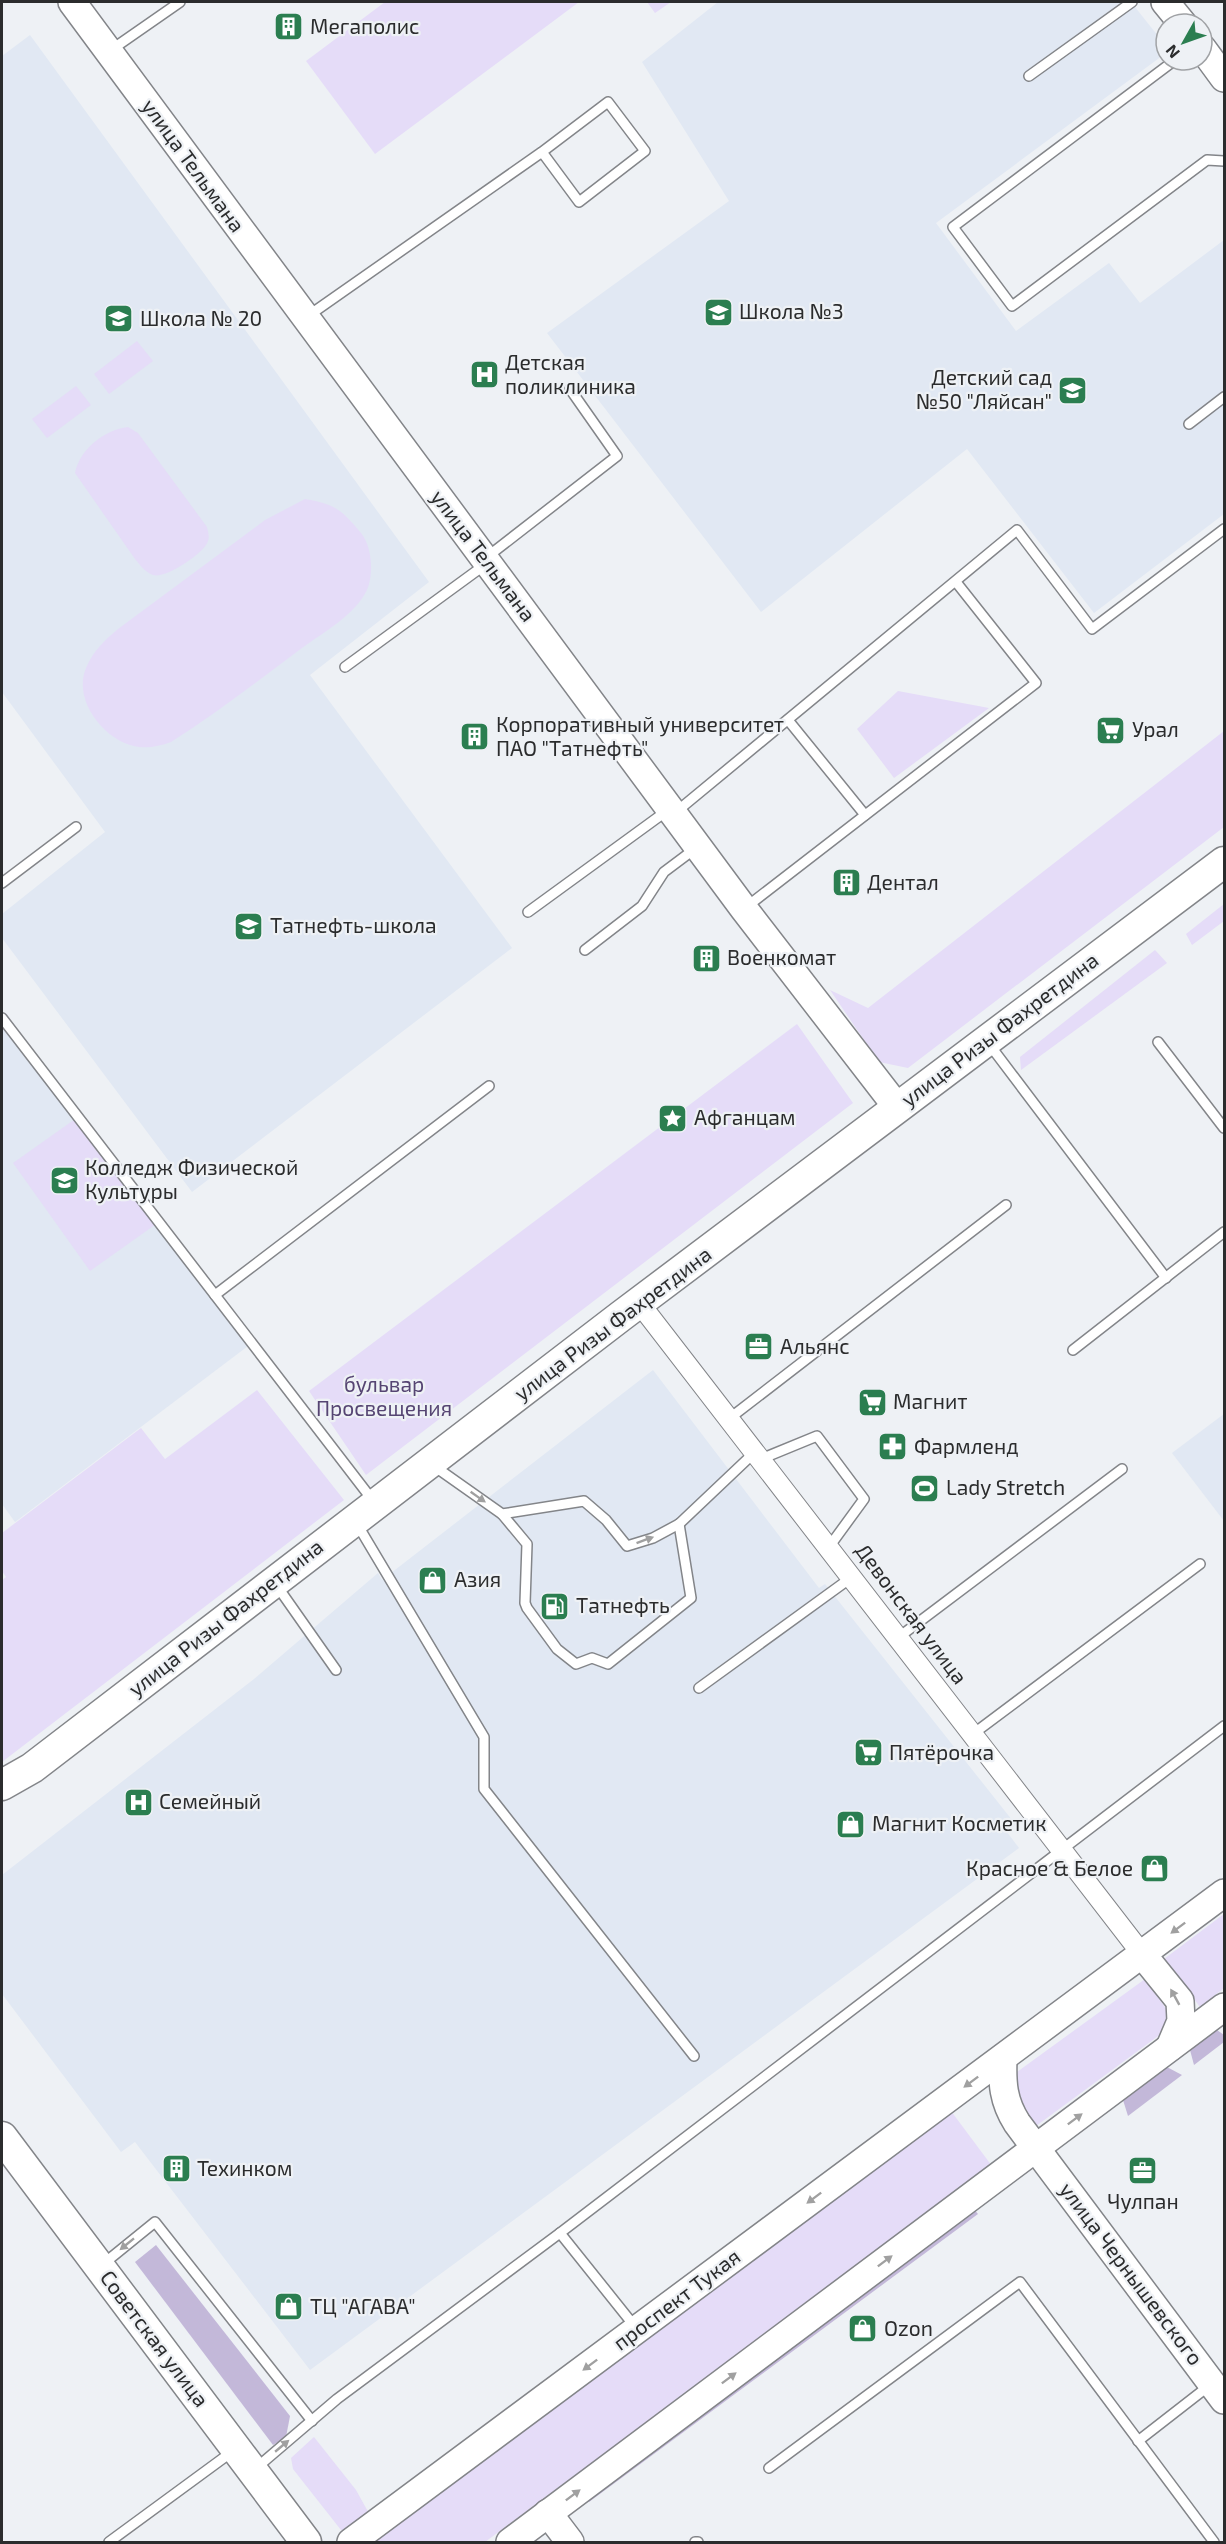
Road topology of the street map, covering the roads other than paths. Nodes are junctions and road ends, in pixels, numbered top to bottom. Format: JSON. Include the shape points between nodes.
{"nodes":[{"id":1,"x":72,"y":2,"type":"edge"},
{"id":2,"x":180,"y":2,"type":"edge"},
{"id":3,"x":1132,"y":2,"type":"edge"},
{"id":4,"x":109,"y":52,"type":"junction"},
{"id":5,"x":1214,"y":64,"type":"edge"},
{"id":6,"x":1159,"y":72,"type":"edge"},
{"id":7,"x":1029,"y":76,"type":"dead end"},
{"id":8,"x":1224,"y":78,"type":"edge"},
{"id":9,"x":542,"y":152,"type":"junction"},
{"id":10,"x":1224,"y":161,"type":"edge"},
{"id":11,"x":306,"y":318,"type":"junction"},
{"id":12,"x":570,"y":389,"type":"dead end"},
{"id":13,"x":1224,"y":397,"type":"edge"},
{"id":14,"x":1189,"y":423,"type":"dead end"},
{"id":15,"x":1224,"y":529,"type":"edge"},
{"id":16,"x":486,"y":561,"type":"junction"},
{"id":17,"x":956,"y":582,"type":"junction"},
{"id":18,"x":345,"y":668,"type":"dead end"},
{"id":19,"x":788,"y":720,"type":"junction"},
{"id":20,"x":672,"y":811,"type":"junction"},
{"id":21,"x":865,"y":815,"type":"junction"},
{"id":22,"x":76,"y":828,"type":"dead end"},
{"id":23,"x":698,"y":847,"type":"junction"},
{"id":24,"x":1224,"y":862,"type":"edge"},
{"id":25,"x":2,"y":883,"type":"edge"},
{"id":26,"x":744,"y":909,"type":"junction"},
{"id":27,"x":528,"y":912,"type":"dead end"},
{"id":28,"x":585,"y":950,"type":"dead end"},
{"id":29,"x":2,"y":1018,"type":"edge"},
{"id":30,"x":987,"y":1042,"type":"junction"},
{"id":31,"x":1158,"y":1042,"type":"dead end"},
{"id":32,"x":489,"y":1086,"type":"dead end"},
{"id":33,"x":897,"y":1107,"type":"junction"},
{"id":34,"x":1224,"y":1128,"type":"edge"},
{"id":35,"x":1006,"y":1205,"type":"dead end"},
{"id":36,"x":1224,"y":1232,"type":"edge"},
{"id":37,"x":1166,"y":1278,"type":"junction"},
{"id":38,"x":215,"y":1295,"type":"junction"},
{"id":39,"x":640,"y":1304,"type":"junction"},
{"id":40,"x":1073,"y":1350,"type":"dead end"},
{"id":41,"x":729,"y":1418,"type":"junction"},
{"id":42,"x":758,"y":1455,"type":"junction"},
{"id":43,"x":430,"y":1463,"type":"junction"},
{"id":44,"x":1122,"y":1469,"type":"dead end"},
{"id":45,"x":365,"y":1512,"type":"junction"},
{"id":46,"x":502,"y":1514,"type":"junction"},
{"id":47,"x":679,"y":1524,"type":"junction"},
{"id":48,"x":829,"y":1547,"type":"junction"},
{"id":49,"x":1200,"y":1564,"type":"dead end"},
{"id":50,"x":852,"y":1577,"type":"junction"},
{"id":51,"x":274,"y":1581,"type":"junction"},
{"id":52,"x":898,"y":1638,"type":"junction"},
{"id":53,"x":336,"y":1670,"type":"dead end"},
{"id":54,"x":699,"y":1688,"type":"dead end"},
{"id":55,"x":1224,"y":1726,"type":"edge"},
{"id":56,"x":973,"y":1734,"type":"junction"},
{"id":57,"x":32,"y":1768,"type":"junction"},
{"id":58,"x":2,"y":1785,"type":"edge"},
{"id":59,"x":2,"y":1792,"type":"edge"},
{"id":60,"x":1063,"y":1851,"type":"junction"},
{"id":61,"x":1224,"y":1893,"type":"edge"},
{"id":62,"x":1142,"y":1954,"type":"junction"},
{"id":63,"x":1224,"y":2007,"type":"edge"},
{"id":64,"x":1170,"y":2047,"type":"junction"},
{"id":65,"x":694,"y":2056,"type":"dead end"},
{"id":66,"x":1003,"y":2058,"type":"junction"},
{"id":67,"x":2,"y":2137,"type":"edge"},
{"id":68,"x":1037,"y":2148,"type":"junction"},
{"id":69,"x":560,"y":2233,"type":"junction"},
{"id":70,"x":100,"y":2267,"type":"junction"},
{"id":71,"x":638,"y":2330,"type":"junction"},
{"id":72,"x":1220,"y":2386,"type":"edge"},
{"id":73,"x":312,"y":2421,"type":"junction"},
{"id":74,"x":1138,"y":2441,"type":"junction"},
{"id":75,"x":245,"y":2460,"type":"junction"},
{"id":76,"x":769,"y":2468,"type":"dead end"},
{"id":77,"x":549,"y":2513,"type":"junction"},
{"id":78,"x":109,"y":2542,"type":"edge"},
{"id":79,"x":306,"y":2542,"type":"edge"},
{"id":80,"x":351,"y":2542,"type":"edge"},
{"id":81,"x":510,"y":2542,"type":"edge"},
{"id":82,"x":570,"y":2542,"type":"edge"},
{"id":83,"x":1214,"y":2542,"type":"edge"}],
"edges":[{"from":1,"to":4,"type":"main road","name":"улица Тельмана"},
{"from":2,"to":4,"type":"lane"},
{"from":3,"to":7,"type":"lane"},
{"from":4,"to":11,"type":"main road","name":"улица Тельмана"},
{"from":5,"to":8,"type":"main road"},
{"from":6,"to":10,"type":"lane","via":[[953,228],[1012,306],[1207,160]]},
{"from":9,"to":9,"type":"lane","via":[[608,102],[645,151],[579,202]]},
{"from":9,"to":11,"type":"lane"},
{"from":11,"to":16,"type":"main road","name":"улица Тельмана"},
{"from":12,"to":16,"type":"lane","via":[[617,456]]},
{"from":13,"to":14,"type":"lane"},
{"from":15,"to":17,"type":"lane","via":[[1092,629],[1017,530]]},
{"from":16,"to":18,"type":"lane"},
{"from":16,"to":20,"type":"main road","name":"улица Тельмана"},
{"from":17,"to":19,"type":"lane"},
{"from":17,"to":21,"type":"lane","via":[[1036,683]]},
{"from":19,"to":20,"type":"lane"},
{"from":19,"to":21,"type":"lane"},
{"from":20,"to":23,"type":"main road","name":"улица Тельмана"},
{"from":20,"to":27,"type":"lane"},
{"from":21,"to":26,"type":"lane"},
{"from":22,"to":25,"type":"lane"},
{"from":23,"to":26,"type":"main road","name":"улица Тельмана"},
{"from":23,"to":28,"type":"lane","via":[[664,872],[642,906]]},
{"from":24,"to":30,"type":"main road","name":"улица Ризы Фахретдина"},
{"from":26,"to":33,"type":"main road","name":"улица Тельмана"},
{"from":29,"to":38,"type":"lane"},
{"from":30,"to":33,"type":"main road","name":"улица Ризы Фахретдина"},
{"from":30,"to":37,"type":"lane"},
{"from":31,"to":34,"type":"lane"},
{"from":32,"to":38,"type":"lane"},
{"from":33,"to":39,"type":"main road","name":"улица Ризы Фахретдина"},
{"from":35,"to":41,"type":"lane"},
{"from":36,"to":37,"type":"lane"},
{"from":37,"to":40,"type":"lane"},
{"from":38,"to":45,"type":"lane"},
{"from":39,"to":41,"type":"street","name":"Девонская улица"},
{"from":39,"to":43,"type":"main road","name":"улица Ризы Фахретдина"},
{"from":41,"to":42,"type":"street","name":"Девонская улица"},
{"from":42,"to":47,"type":"lane"},
{"from":42,"to":48,"type":"street","name":"Девонская улица"},
{"from":42,"to":48,"type":"lane","via":[[817,1436],[864,1499]]},
{"from":43,"to":45,"type":"main road","name":"улица Ризы Фахретдина"},
{"from":43,"to":46,"type":"lane","one_way":true},
{"from":44,"to":52,"type":"lane"},
{"from":45,"to":51,"type":"main road","name":"улица Ризы Фахретдина"},
{"from":45,"to":65,"type":"lane","via":[[484,1737],[484,1789]]},
{"from":46,"to":47,"type":"lane","one_way":true,"via":[[584,1501],[627,1546]]},
{"from":46,"to":47,"type":"lane","via":[[527,1544],[527,1608],[557,1649],[576,1664],[592,1658],[608,1664],[691,1598]]},
{"from":48,"to":50,"type":"street","name":"Девонская улица"},
{"from":49,"to":56,"type":"lane"},
{"from":50,"to":52,"type":"street","name":"Девонская улица"},
{"from":50,"to":54,"type":"lane"},
{"from":51,"to":53,"type":"lane"},
{"from":51,"to":57,"type":"main road","name":"улица Ризы Фахретдина"},
{"from":52,"to":56,"type":"street","name":"Девонская улица"},
{"from":55,"to":60,"type":"lane"},
{"from":56,"to":60,"type":"street","name":"Девонская улица"},
{"from":57,"to":58,"type":"main road","name":"улица Ризы Фахретдина"},
{"from":57,"to":59,"type":"main road"},
{"from":60,"to":62,"type":"street","name":"Девонская улица"},
{"from":60,"to":69,"type":"lane"},
{"from":61,"to":62,"type":"main road","name":"проспект Тукая","one_way":true},
{"from":64,"to":62,"type":"main road","one_way":true,"via":[[1180,2021],[1180,2001]]},
{"from":62,"to":66,"type":"main road","name":"проспект Тукая"},
{"from":63,"to":64,"type":"main road"},
{"from":68,"to":64,"type":"main road","one_way":true},
{"from":66,"to":68,"type":"main road","via":[[1005,2101],[1017,2124]]},
{"from":66,"to":71,"type":"main road","name":"проспект Тукая","one_way":true},
{"from":67,"to":70,"type":"main road","name":"Советская улица"},
{"from":68,"to":72,"type":"main road","name":"улица Чернышевского"},
{"from":77,"to":68,"type":"main road","one_way":true},
{"from":69,"to":71,"type":"lane"},
{"from":69,"to":73,"type":"lane","via":[[337,2398]]},
{"from":73,"to":70,"type":"lane","one_way":true,"via":[[155,2222]]},
{"from":70,"to":75,"type":"main road","name":"Советская улица"},
{"from":71,"to":80,"type":"main road","name":"проспект Тукая","one_way":true},
{"from":72,"to":74,"type":"lane"},
{"from":75,"to":73,"type":"lane","one_way":true},
{"from":74,"to":76,"type":"lane","via":[[1020,2282]]},
{"from":74,"to":83,"type":"lane"},
{"from":75,"to":78,"type":"lane"},
{"from":75,"to":79,"type":"main road","name":"Советская улица"},
{"from":77,"to":81,"type":"main road"},
{"from":77,"to":82,"type":"main road"}]}
